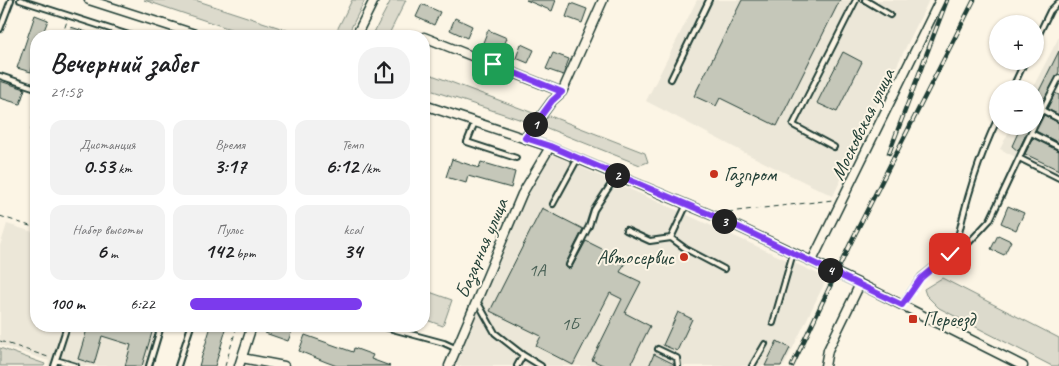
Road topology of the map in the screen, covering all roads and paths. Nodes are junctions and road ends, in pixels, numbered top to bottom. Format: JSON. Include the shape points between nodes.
{"nodes":[{"id":1,"x":11,"y":0,"type":"edge"},
{"id":2,"x":20,"y":0,"type":"edge"},
{"id":3,"x":89,"y":0,"type":"edge"},
{"id":4,"x":374,"y":0,"type":"edge"},
{"id":5,"x":603,"y":0,"type":"edge"},
{"id":6,"x":709,"y":0,"type":"edge"},
{"id":7,"x":856,"y":0,"type":"edge"},
{"id":8,"x":865,"y":0,"type":"edge"},
{"id":9,"x":940,"y":0,"type":"edge"},
{"id":10,"x":1059,"y":2,"type":"edge"},
{"id":11,"x":890,"y":15,"type":"dead end"},
{"id":12,"x":68,"y":16,"type":"junction"},
{"id":13,"x":1044,"y":23,"type":"edge"},
{"id":14,"x":0,"y":29,"type":"edge"},
{"id":15,"x":64,"y":30,"type":"edge"},
{"id":16,"x":113,"y":30,"type":"edge"},
{"id":17,"x":183,"y":30,"type":"edge"},
{"id":18,"x":359,"y":30,"type":"edge"},
{"id":19,"x":430,"y":40,"type":"edge"},
{"id":20,"x":0,"y":76,"type":"edge"},
{"id":21,"x":1059,"y":78,"type":"edge"},
{"id":22,"x":671,"y":79,"type":"dead end"},
{"id":23,"x":30,"y":86,"type":"edge"},
{"id":24,"x":1054,"y":87,"type":"junction"},
{"id":25,"x":1059,"y":90,"type":"edge"},
{"id":26,"x":562,"y":92,"type":"junction"},
{"id":27,"x":1044,"y":106,"type":"edge"},
{"id":28,"x":430,"y":107,"type":"edge"},
{"id":29,"x":1044,"y":111,"type":"edge"},
{"id":30,"x":1059,"y":119,"type":"edge"},
{"id":31,"x":475,"y":122,"type":"junction"},
{"id":32,"x":990,"y":135,"type":"edge"},
{"id":33,"x":1030,"y":135,"type":"edge"},
{"id":34,"x":1035,"y":135,"type":"edge"},
{"id":35,"x":525,"y":138,"type":"junction"},
{"id":36,"x":550,"y":146,"type":"junction"},
{"id":37,"x":834,"y":147,"type":"dead end"},
{"id":38,"x":1059,"y":147,"type":"edge"},
{"id":39,"x":516,"y":158,"type":"dead end"},
{"id":40,"x":578,"y":158,"type":"junction"},
{"id":41,"x":1019,"y":158,"type":"junction"},
{"id":42,"x":618,"y":175,"type":"junction"},
{"id":43,"x":1059,"y":178,"type":"edge"},
{"id":44,"x":834,"y":200,"type":"dead end"},
{"id":45,"x":553,"y":204,"type":"dead end"},
{"id":46,"x":687,"y":204,"type":"junction"},
{"id":47,"x":726,"y":213,"type":"dead end"},
{"id":48,"x":0,"y":216,"type":"edge"},
{"id":49,"x":30,"y":226,"type":"edge"},
{"id":50,"x":626,"y":230,"type":"dead end"},
{"id":51,"x":671,"y":238,"type":"junction"},
{"id":52,"x":793,"y":252,"type":"junction"},
{"id":53,"x":954,"y":252,"type":"junction"},
{"id":54,"x":812,"y":262,"type":"junction"},
{"id":55,"x":569,"y":266,"type":"dead end"},
{"id":56,"x":724,"y":269,"type":"dead end"},
{"id":57,"x":860,"y":284,"type":"junction"},
{"id":58,"x":477,"y":301,"type":"junction"},
{"id":59,"x":902,"y":305,"type":"junction"},
{"id":60,"x":773,"y":323,"type":"dead end"},
{"id":61,"x":66,"y":332,"type":"edge"},
{"id":62,"x":159,"y":332,"type":"edge"},
{"id":63,"x":189,"y":332,"type":"edge"},
{"id":64,"x":236,"y":332,"type":"edge"},
{"id":65,"x":250,"y":332,"type":"edge"},
{"id":66,"x":402,"y":332,"type":"edge"},
{"id":67,"x":0,"y":341,"type":"edge"},
{"id":68,"x":765,"y":344,"type":"dead end"},
{"id":69,"x":457,"y":349,"type":"junction"},
{"id":70,"x":658,"y":349,"type":"dead end"},
{"id":71,"x":523,"y":355,"type":"junction"},
{"id":72,"x":56,"y":360,"type":"junction"},
{"id":73,"x":241,"y":362,"type":"edge"},
{"id":74,"x":824,"y":365,"type":"edge"},
{"id":75,"x":54,"y":366,"type":"edge"},
{"id":76,"x":76,"y":366,"type":"edge"},
{"id":77,"x":149,"y":366,"type":"edge"},
{"id":78,"x":178,"y":366,"type":"edge"},
{"id":79,"x":225,"y":366,"type":"edge"},
{"id":80,"x":284,"y":366,"type":"edge"},
{"id":81,"x":449,"y":366,"type":"edge"},
{"id":82,"x":517,"y":366,"type":"edge"},
{"id":83,"x":541,"y":366,"type":"edge"},
{"id":84,"x":678,"y":366,"type":"edge"},
{"id":85,"x":752,"y":366,"type":"edge"},
{"id":86,"x":1023,"y":366,"type":"edge"}],
"edges":[{"from":1,"to":14,"type":"lane"},
{"from":2,"to":12,"type":"lane"},
{"from":3,"to":17,"type":"street"},
{"from":4,"to":18,"type":"street"},
{"from":5,"to":26,"type":"street"},
{"from":6,"to":22,"type":"lane"},
{"from":7,"to":37,"type":"lane","via":[[793,125]]},
{"from":8,"to":11,"type":"lane"},
{"from":9,"to":54,"type":"street","name":"Московская улица"},
{"from":10,"to":13,"type":"lane"},
{"from":12,"to":15,"type":"path"},
{"from":12,"to":16,"type":"lane"},
{"from":19,"to":26,"type":"street"},
{"from":20,"to":23,"type":"lane"},
{"from":21,"to":24,"type":"lane"},
{"from":24,"to":25,"type":"lane"},
{"from":24,"to":27,"type":"lane"},
{"from":26,"to":35,"type":"street"},
{"from":28,"to":31,"type":"street"},
{"from":29,"to":30,"type":"lane"},
{"from":31,"to":35,"type":"street"},
{"from":31,"to":39,"type":"lane","via":[[467,142]]},
{"from":32,"to":53,"type":"lane","via":[[964,209]]},
{"from":33,"to":41,"type":"lane"},
{"from":34,"to":38,"type":"lane"},
{"from":35,"to":36,"type":"street"},
{"from":36,"to":40,"type":"street"},
{"from":36,"to":58,"type":"street","name":"Базарная улица","via":[[522,194]]},
{"from":40,"to":42,"type":"street"},
{"from":40,"to":45,"type":"lane"},
{"from":41,"to":43,"type":"lane"},
{"from":41,"to":53,"type":"lane","via":[[990,220],[963,249]]},
{"from":42,"to":46,"type":"street"},
{"from":42,"to":55,"type":"lane","via":[[594,210]]},
{"from":44,"to":47,"type":"path"},
{"from":46,"to":51,"type":"lane"},
{"from":46,"to":52,"type":"street"},
{"from":48,"to":49,"type":"path"},
{"from":50,"to":51,"type":"lane","via":[[650,241]]},
{"from":51,"to":56,"type":"lane"},
{"from":52,"to":54,"type":"street"},
{"from":52,"to":60,"type":"lane"},
{"from":53,"to":59,"type":"lane","via":[[921,278]]},
{"from":54,"to":57,"type":"street"},
{"from":57,"to":59,"type":"street"},
{"from":57,"to":74,"type":"street"},
{"from":58,"to":69,"type":"street","name":"Базарная улица"},
{"from":58,"to":71,"type":"lane","via":[[495,334]]},
{"from":59,"to":86,"type":"street"},
{"from":61,"to":72,"type":"lane"},
{"from":62,"to":77,"type":"lane"},
{"from":63,"to":78,"type":"lane"},
{"from":64,"to":79,"type":"path"},
{"from":65,"to":73,"type":"street"},
{"from":66,"to":69,"type":"lane"},
{"from":67,"to":72,"type":"path"},
{"from":68,"to":85,"type":"lane"},
{"from":69,"to":81,"type":"street","name":"Базарная улица"},
{"from":70,"to":84,"type":"lane","via":[[678,358]]},
{"from":71,"to":82,"type":"lane"},
{"from":71,"to":83,"type":"lane"},
{"from":72,"to":75,"type":"lane"},
{"from":72,"to":76,"type":"lane"},
{"from":73,"to":80,"type":"street"}]}
